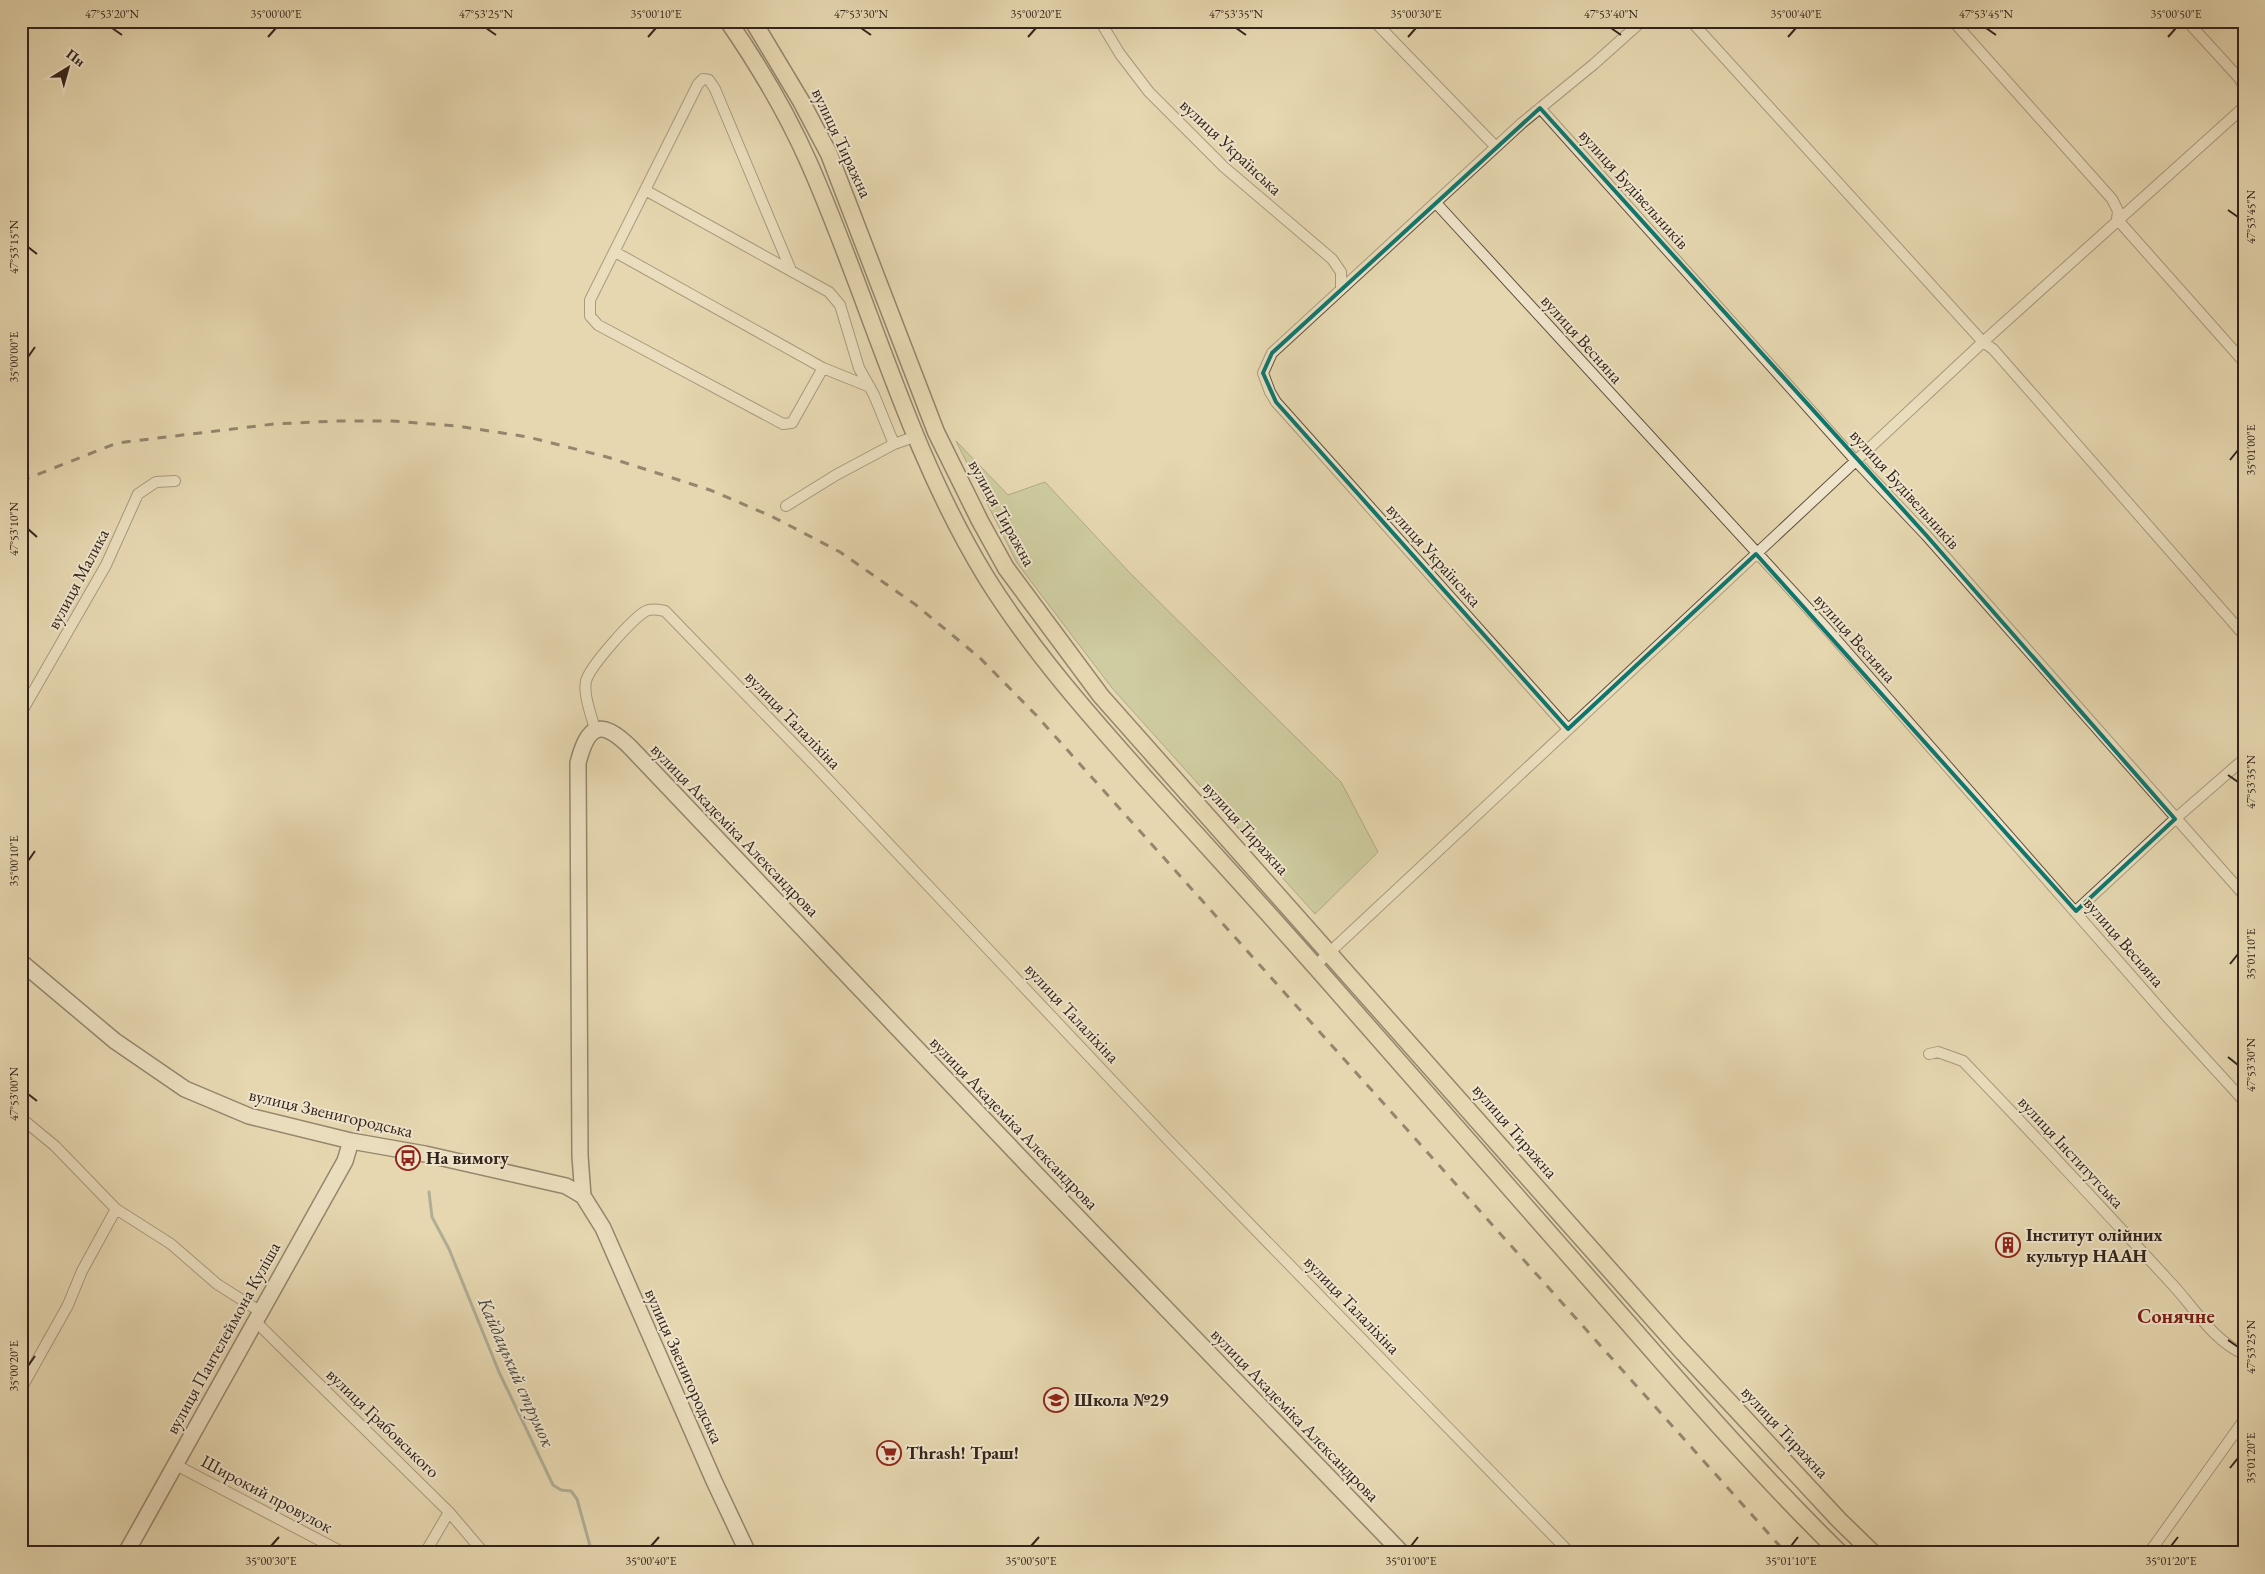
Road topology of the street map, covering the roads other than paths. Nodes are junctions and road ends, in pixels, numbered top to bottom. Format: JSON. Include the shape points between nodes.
{"nodes":[{"id":1,"x":728,"y":21,"type":"edge"},
{"id":2,"x":753,"y":21,"type":"edge"},
{"id":3,"x":1100,"y":21,"type":"edge"},
{"id":4,"x":1374,"y":21,"type":"edge"},
{"id":5,"x":1642,"y":21,"type":"edge"},
{"id":6,"x":1691,"y":21,"type":"edge"},
{"id":7,"x":1953,"y":21,"type":"edge"},
{"id":8,"x":2187,"y":21,"type":"edge"},
{"id":9,"x":2244,"y":86,"type":"edge"},
{"id":10,"x":2244,"y":107,"type":"edge"},
{"id":11,"x":1540,"y":108,"type":"junction"},
{"id":12,"x":1496,"y":146,"type":"junction"},
{"id":13,"x":645,"y":190,"type":"junction"},
{"id":14,"x":1436,"y":203,"type":"junction"},
{"id":15,"x":2118,"y":220,"type":"junction"},
{"id":16,"x":615,"y":252,"type":"junction"},
{"id":17,"x":790,"y":268,"type":"junction"},
{"id":18,"x":1341,"y":289,"type":"junction"},
{"id":19,"x":1984,"y":342,"type":"junction"},
{"id":20,"x":2244,"y":362,"type":"edge"},
{"id":21,"x":823,"y":368,"type":"junction"},
{"id":22,"x":870,"y":387,"type":"junction"},
{"id":23,"x":936,"y":432,"type":"junction"},
{"id":24,"x":914,"y":437,"type":"junction"},
{"id":25,"x":894,"y":444,"type":"junction"},
{"id":26,"x":1856,"y":461,"type":"junction"},
{"id":27,"x":175,"y":481,"type":"dead end"},
{"id":28,"x":786,"y":506,"type":"dead end"},
{"id":29,"x":1756,"y":554,"type":"junction"},
{"id":30,"x":2244,"y":635,"type":"edge"},
{"id":31,"x":21,"y":713,"type":"edge"},
{"id":32,"x":1568,"y":729,"type":"junction"},
{"id":33,"x":596,"y":730,"type":"junction"},
{"id":34,"x":2244,"y":758,"type":"edge"},
{"id":35,"x":2175,"y":819,"type":"junction"},
{"id":36,"x":2244,"y":895,"type":"edge"},
{"id":37,"x":2076,"y":911,"type":"junction"},
{"id":38,"x":1329,"y":952,"type":"junction"},
{"id":39,"x":21,"y":962,"type":"edge"},
{"id":40,"x":1315,"y":966,"type":"junction"},
{"id":41,"x":1929,"y":1054,"type":"dead end"},
{"id":42,"x":2244,"y":1101,"type":"edge"},
{"id":43,"x":21,"y":1118,"type":"edge"},
{"id":44,"x":351,"y":1141,"type":"junction"},
{"id":45,"x":583,"y":1196,"type":"junction"},
{"id":46,"x":116,"y":1209,"type":"junction"},
{"id":47,"x":258,"y":1317,"type":"junction"},
{"id":48,"x":2244,"y":1354,"type":"edge"},
{"id":49,"x":21,"y":1389,"type":"edge"},
{"id":50,"x":2244,"y":1420,"type":"edge"},
{"id":51,"x":174,"y":1464,"type":"junction"},
{"id":52,"x":450,"y":1512,"type":"junction"},
{"id":53,"x":126,"y":1553,"type":"edge"},
{"id":54,"x":344,"y":1553,"type":"edge"},
{"id":55,"x":425,"y":1553,"type":"edge"},
{"id":56,"x":484,"y":1553,"type":"edge"},
{"id":57,"x":748,"y":1553,"type":"edge"},
{"id":58,"x":1402,"y":1553,"type":"edge"},
{"id":59,"x":1570,"y":1553,"type":"edge"},
{"id":60,"x":1840,"y":1553,"type":"edge"},
{"id":61,"x":1873,"y":1553,"type":"edge"},
{"id":62,"x":2148,"y":1553,"type":"edge"}],
"edges":[{"from":1,"to":24,"type":"main road","via":[[775,95],[808,162]]},
{"from":2,"to":23,"type":"main road","name":"вулиця Тиражна","via":[[829,154]]},
{"from":3,"to":18,"type":"street","name":"вулиця Українська","via":[[1149,92],[1224,167],[1332,259],[1341,272]]},
{"from":4,"to":12,"type":"street"},
{"from":5,"to":11,"type":"street","name":"вулиця Українська"},
{"from":6,"to":19,"type":"street"},
{"from":7,"to":15,"type":"street","via":[[2112,199]]},
{"from":8,"to":9,"type":"street"},
{"from":10,"to":15,"type":"street"},
{"from":11,"to":12,"type":"street","name":"вулиця Українська"},
{"from":11,"to":26,"type":"street","name":"вулиця Будівельників"},
{"from":12,"to":14,"type":"street","name":"вулиця Українська"},
{"from":13,"to":16,"type":"street"},
{"from":13,"to":17,"type":"street"},
{"from":13,"to":17,"type":"street","via":[[698,84],[703,79],[709,80],[716,89]]},
{"from":14,"to":18,"type":"street","name":"вулиця Українська"},
{"from":14,"to":29,"type":"street","name":"вулиця Весняна"},
{"from":15,"to":19,"type":"street"},
{"from":15,"to":20,"type":"street"},
{"from":16,"to":21,"type":"street"},
{"from":16,"to":21,"type":"street","via":[[590,300],[590,316],[598,325],[783,424],[792,423]]},
{"from":17,"to":22,"type":"street","via":[[829,292],[840,305],[859,368]]},
{"from":18,"to":32,"type":"street","name":"вулиця Українська","via":[[1272,352],[1263,373],[1270,392]]},
{"from":19,"to":26,"type":"street"},
{"from":19,"to":30,"type":"street"},
{"from":21,"to":22,"type":"street"},
{"from":22,"to":25,"type":"street"},
{"from":23,"to":24,"type":"main road"},
{"from":23,"to":38,"type":"main road","name":"вулиця Тиражна","via":[[1006,568],[1101,696]]},
{"from":24,"to":25,"type":"street"},
{"from":24,"to":40,"type":"main road","via":[[959,531],[1034,647],[1086,711]]},
{"from":25,"to":28,"type":"street"},
{"from":26,"to":29,"type":"street"},
{"from":26,"to":35,"type":"street","name":"вулиця Будівельників","via":[[1920,528]]},
{"from":27,"to":31,"type":"street","name":"вулиця Малика","via":[[156,482],[138,494],[106,565]]},
{"from":29,"to":32,"type":"street"},
{"from":29,"to":37,"type":"street","name":"вулиця Весняна","via":[[1825,627]]},
{"from":32,"to":38,"type":"street"},
{"from":33,"to":45,"type":"street","name":"вулиця Звенигородська","via":[[588,735],[578,762],[580,1156]]},
{"from":33,"to":58,"type":"street","name":"вулиця Академіка Александрова","via":[[613,732],[630,747]]},
{"from":33,"to":59,"type":"street","name":"вулиця Талаліхіна","via":[[585,690],[592,669],[606,650],[646,611],[665,611],[1170,1142]]},
{"from":34,"to":35,"type":"street"},
{"from":35,"to":36,"type":"street","name":"вулиця Будівельників"},
{"from":35,"to":37,"type":"street"},
{"from":37,"to":42,"type":"street","name":"вулиця Весняна"},
{"from":38,"to":40,"type":"street"},
{"from":38,"to":61,"type":"main road","name":"вулиця Тиражна","via":[[1679,1348]]},
{"from":39,"to":44,"type":"street","name":"вулиця Звенигородська","via":[[115,1040],[185,1089],[249,1116]]},
{"from":40,"to":60,"type":"main road","via":[[1662,1362]]},
{"from":41,"to":48,"type":"street","name":"вулиця Інститутська","via":[[1938,1052],[1963,1061],[2172,1283],[2214,1334]]},
{"from":43,"to":46,"type":"street","name":"вулиця Грабовського","via":[[55,1146]]},
{"from":44,"to":45,"type":"street","name":"вулиця Звенигородська","via":[[566,1186]]},
{"from":44,"to":47,"type":"street","name":"вулиця Пантелеймона Куліша","via":[[345,1161]]},
{"from":45,"to":57,"type":"street","name":"вулиця Звенигородська","via":[[603,1228]]},
{"from":46,"to":47,"type":"street","name":"вулиця Грабовського","via":[[176,1248]]},
{"from":46,"to":49,"type":"street","via":[[82,1271],[64,1313]]},
{"from":47,"to":51,"type":"street","name":"вулиця Пантелеймона Куліша"},
{"from":47,"to":52,"type":"street","name":"вулиця Грабовського"},
{"from":50,"to":62,"type":"street"},
{"from":51,"to":53,"type":"street","name":"вулиця Пантелеймона Куліша"},
{"from":51,"to":54,"type":"street","name":"Широкий провулок"},
{"from":52,"to":55,"type":"street"},
{"from":52,"to":56,"type":"street","name":"вулиця Грабовського"}]}
